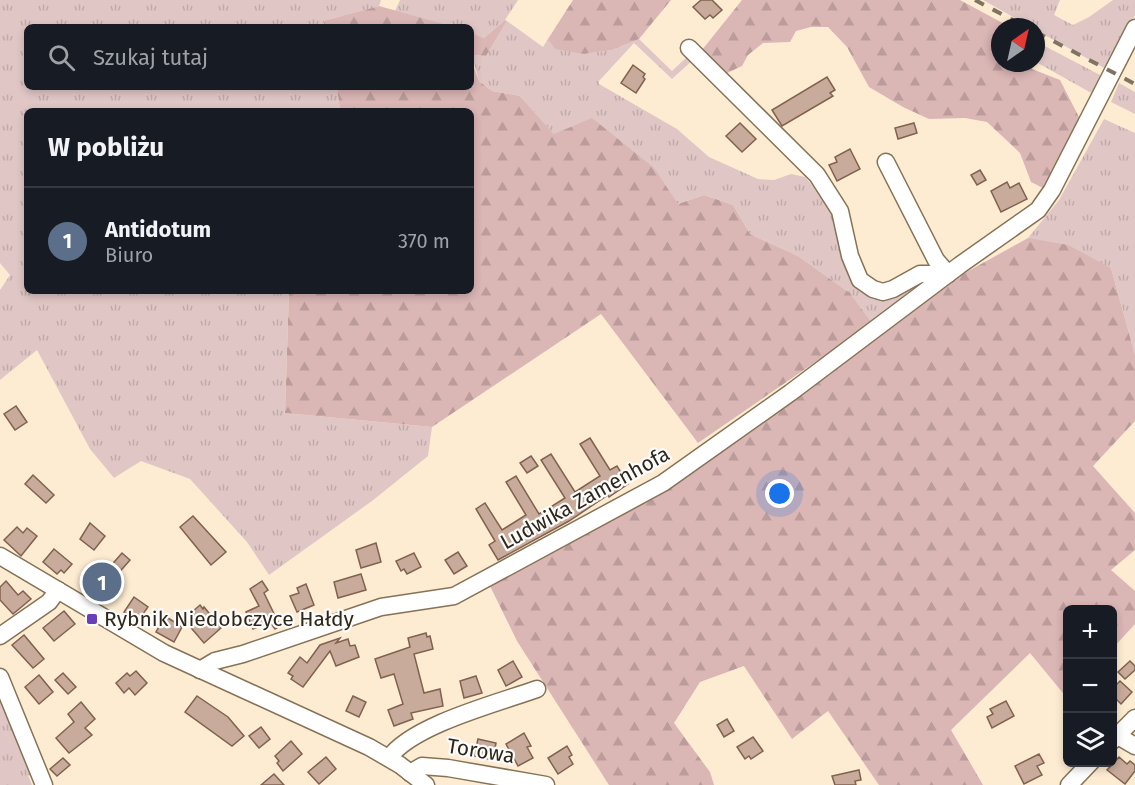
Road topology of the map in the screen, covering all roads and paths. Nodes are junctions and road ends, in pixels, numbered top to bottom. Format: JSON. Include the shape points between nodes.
{"nodes":[{"id":1,"x":1135,"y":28,"type":"edge"},
{"id":2,"x":689,"y":48,"type":"dead end"},
{"id":3,"x":886,"y":162,"type":"dead end"},
{"id":4,"x":948,"y":274,"type":"junction"},
{"id":5,"x":0,"y":556,"type":"edge"},
{"id":6,"x":58,"y":590,"type":"junction"},
{"id":7,"x":0,"y":636,"type":"edge"},
{"id":8,"x":200,"y":670,"type":"junction"},
{"id":9,"x":0,"y":677,"type":"edge"},
{"id":10,"x":537,"y":689,"type":"dead end"},
{"id":11,"x":1135,"y":718,"type":"edge"},
{"id":12,"x":1117,"y":736,"type":"edge"},
{"id":13,"x":1117,"y":739,"type":"edge"},
{"id":14,"x":1135,"y":746,"type":"edge"},
{"id":15,"x":389,"y":758,"type":"junction"},
{"id":16,"x":1086,"y":767,"type":"edge"},
{"id":17,"x":411,"y":773,"type":"junction"},
{"id":18,"x":44,"y":785,"type":"edge"},
{"id":19,"x":426,"y":785,"type":"edge"},
{"id":20,"x":546,"y":785,"type":"edge"},
{"id":21,"x":1069,"y":785,"type":"edge"}],
"edges":[{"from":1,"to":4,"type":"street","name":"Ludwika Zamenhofa","via":[[1038,210]]},
{"from":2,"to":4,"type":"street","via":[[817,175],[840,211],[850,256],[860,279],[883,292],[920,274]]},
{"from":3,"to":4,"type":"street","via":[[936,260]]},
{"from":4,"to":8,"type":"street","name":"Ludwika Zamenhofa","via":[[663,483],[454,596],[381,607],[215,661]]},
{"from":5,"to":6,"type":"street"},
{"from":6,"to":7,"type":"street","via":[[49,602]]},
{"from":6,"to":8,"type":"street"},
{"from":8,"to":15,"type":"street"},
{"from":9,"to":18,"type":"street"},
{"from":10,"to":15,"type":"street","via":[[422,731]]},
{"from":11,"to":12,"type":"street"},
{"from":13,"to":14,"type":"street"},
{"from":15,"to":17,"type":"street"},
{"from":16,"to":21,"type":"street"},
{"from":17,"to":19,"type":"street"},
{"from":17,"to":20,"type":"street","name":"Torowa","via":[[422,766],[448,768]]}]}
